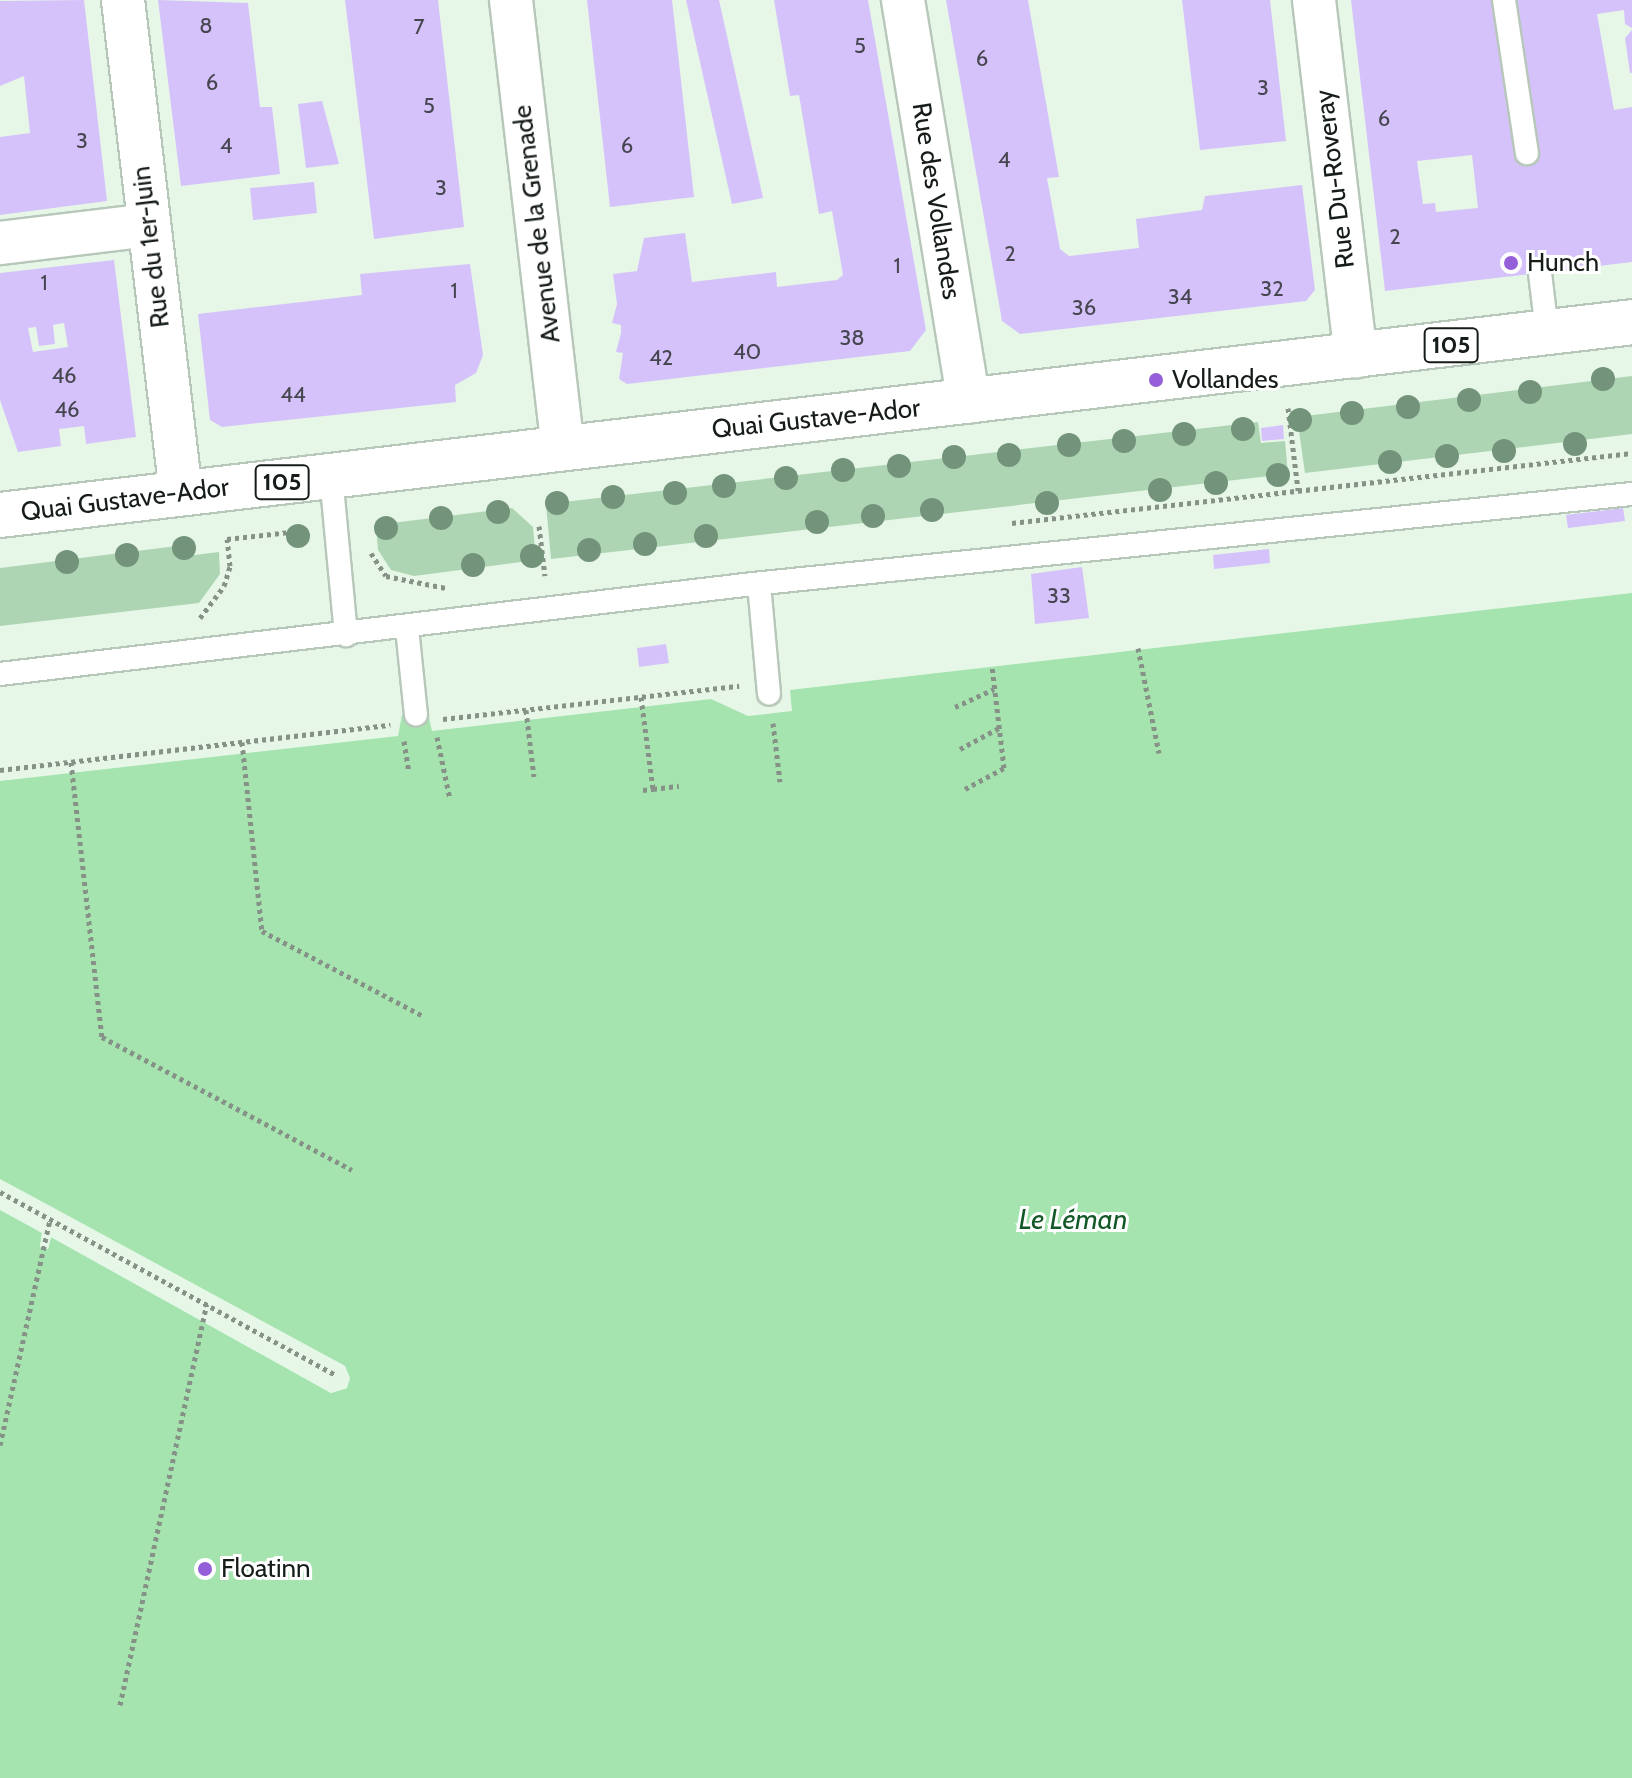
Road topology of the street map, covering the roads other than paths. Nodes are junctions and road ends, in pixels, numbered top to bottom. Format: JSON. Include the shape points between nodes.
{"nodes":[{"id":1,"x":123,"y":0,"type":"edge"},
{"id":2,"x":511,"y":0,"type":"edge"},
{"id":3,"x":903,"y":0,"type":"edge"},
{"id":4,"x":1314,"y":0,"type":"edge"},
{"id":5,"x":1504,"y":0,"type":"edge"},
{"id":6,"x":1527,"y":153,"type":"dead end"},
{"id":7,"x":148,"y":225,"type":"junction"},
{"id":8,"x":0,"y":243,"type":"edge"},
{"id":9,"x":1540,"y":273,"type":"dead end"},
{"id":10,"x":1632,"y":322,"type":"edge"},
{"id":11,"x":1547,"y":332,"type":"junction"},
{"id":12,"x":1356,"y":357,"type":"junction"},
{"id":13,"x":969,"y":402,"type":"junction"},
{"id":14,"x":563,"y":448,"type":"junction"},
{"id":15,"x":331,"y":476,"type":"junction"},
{"id":16,"x":181,"y":493,"type":"junction"},
{"id":17,"x":1632,"y":494,"type":"edge"},
{"id":18,"x":0,"y":515,"type":"edge"},
{"id":19,"x":759,"y":584,"type":"junction"},
{"id":20,"x":407,"y":628,"type":"junction"},
{"id":21,"x":346,"y":635,"type":"junction"},
{"id":22,"x":0,"y":674,"type":"edge"},
{"id":23,"x":769,"y":688,"type":"road end"},
{"id":24,"x":413,"y":723,"type":"road end"}],
"edges":[{"from":1,"to":7,"type":"street","name":"Rue du 1er-Juin"},
{"from":2,"to":14,"type":"street","name":"Avenue de la Grenade"},
{"from":3,"to":13,"type":"street","name":"Rue des Vollandes"},
{"from":4,"to":12,"type":"street","name":"Rue Du-Roveray"},
{"from":5,"to":6,"type":"lane"},
{"from":7,"to":8,"type":"street"},
{"from":7,"to":16,"type":"street","name":"Rue du 1er-Juin"},
{"from":9,"to":11,"type":"lane"},
{"from":10,"to":11,"type":"main road","name":"Quai Gustave-Ador","number":"105"},
{"from":11,"to":12,"type":"main road","name":"Quai Gustave-Ador","number":"105"},
{"from":12,"to":13,"type":"main road","name":"Quai Gustave-Ador","number":"105"},
{"from":13,"to":14,"type":"main road","name":"Quai Gustave-Ador","number":"105"},
{"from":14,"to":15,"type":"main road","name":"Quai Gustave-Ador","number":"105"},
{"from":15,"to":16,"type":"main road","name":"Quai Gustave-Ador","number":"105"},
{"from":15,"to":21,"type":"lane"},
{"from":16,"to":18,"type":"main road","name":"Quai Gustave-Ador","number":"105"},
{"from":17,"to":19,"type":"lane"},
{"from":19,"to":20,"type":"lane"},
{"from":19,"to":23,"type":"lane"},
{"from":20,"to":21,"type":"lane"},
{"from":20,"to":24,"type":"lane"},
{"from":21,"to":22,"type":"lane"}]}
